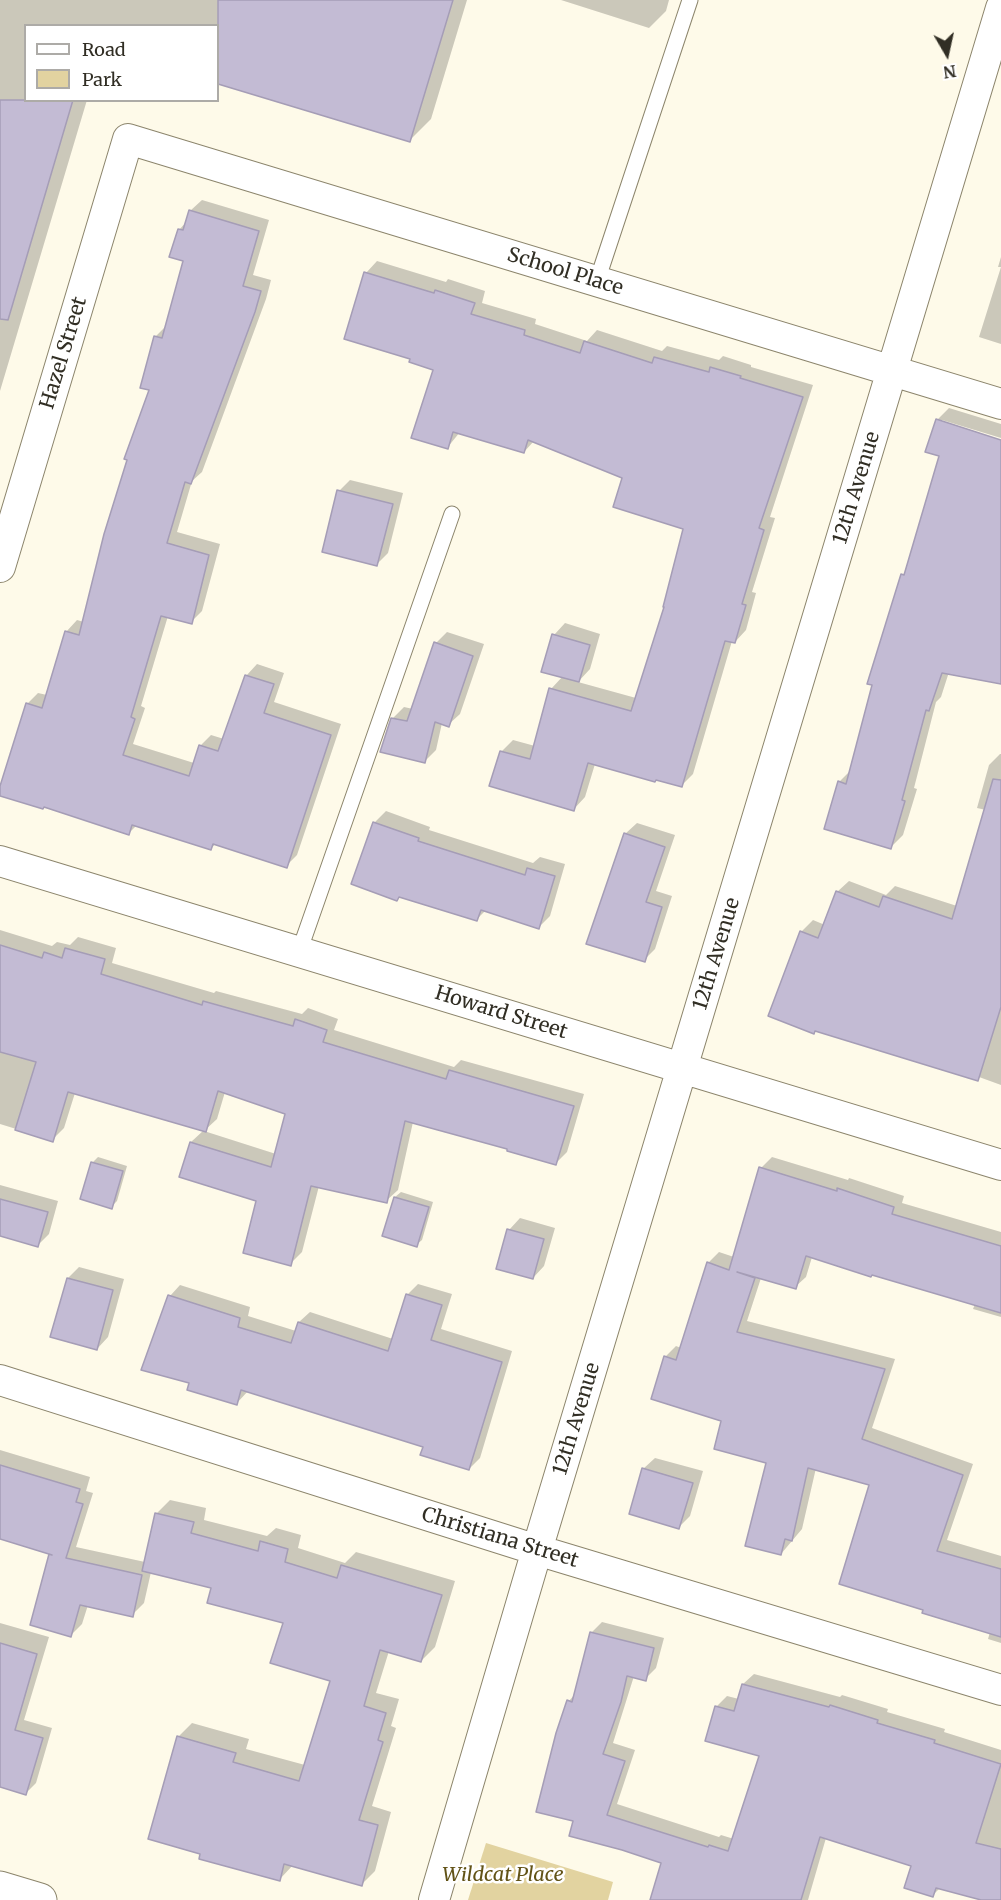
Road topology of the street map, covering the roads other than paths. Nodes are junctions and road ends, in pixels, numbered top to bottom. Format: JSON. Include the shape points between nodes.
{"nodes":[{"id":1,"x":690,"y":0,"type":"edge"},
{"id":2,"x":1001,"y":8,"type":"edge"},
{"id":3,"x":128,"y":139,"type":"joint"},
{"id":4,"x":597,"y":281,"type":"junction"},
{"id":5,"x":892,"y":371,"type":"junction"},
{"id":6,"x":1001,"y":404,"type":"edge"},
{"id":7,"x":452,"y":514,"type":"dead end"},
{"id":8,"x":0,"y":567,"type":"edge"},
{"id":9,"x":0,"y":861,"type":"edge"},
{"id":10,"x":299,"y":952,"type":"junction"},
{"id":11,"x":683,"y":1068,"type":"junction"},
{"id":12,"x":1001,"y":1165,"type":"edge"},
{"id":13,"x":0,"y":1380,"type":"edge"},
{"id":14,"x":537,"y":1550,"type":"junction"},
{"id":15,"x":1001,"y":1690,"type":"edge"},
{"id":16,"x":0,"y":1888,"type":"edge"},
{"id":17,"x":40,"y":1900,"type":"edge"},
{"id":18,"x":434,"y":1900,"type":"edge"}],
"edges":[{"from":1,"to":4,"type":"lane"},
{"from":2,"to":5,"type":"street","name":"12th Avenue"},
{"from":3,"to":4,"type":"street","name":"School Place"},
{"from":3,"to":8,"type":"street","name":"Hazel Street"},
{"from":4,"to":5,"type":"street","name":"School Place"},
{"from":5,"to":6,"type":"street","name":"School Place"},
{"from":5,"to":11,"type":"street","name":"12th Avenue"},
{"from":7,"to":10,"type":"lane"},
{"from":9,"to":10,"type":"street","name":"Howard Street"},
{"from":10,"to":11,"type":"street","name":"Howard Street"},
{"from":11,"to":12,"type":"street","name":"Howard Street"},
{"from":11,"to":14,"type":"street","name":"12th Avenue"},
{"from":13,"to":14,"type":"street","name":"Christiana Street"},
{"from":14,"to":15,"type":"street","name":"Christiana Street"},
{"from":14,"to":18,"type":"street","name":"12th Avenue"},
{"from":16,"to":17,"type":"main road"}]}
